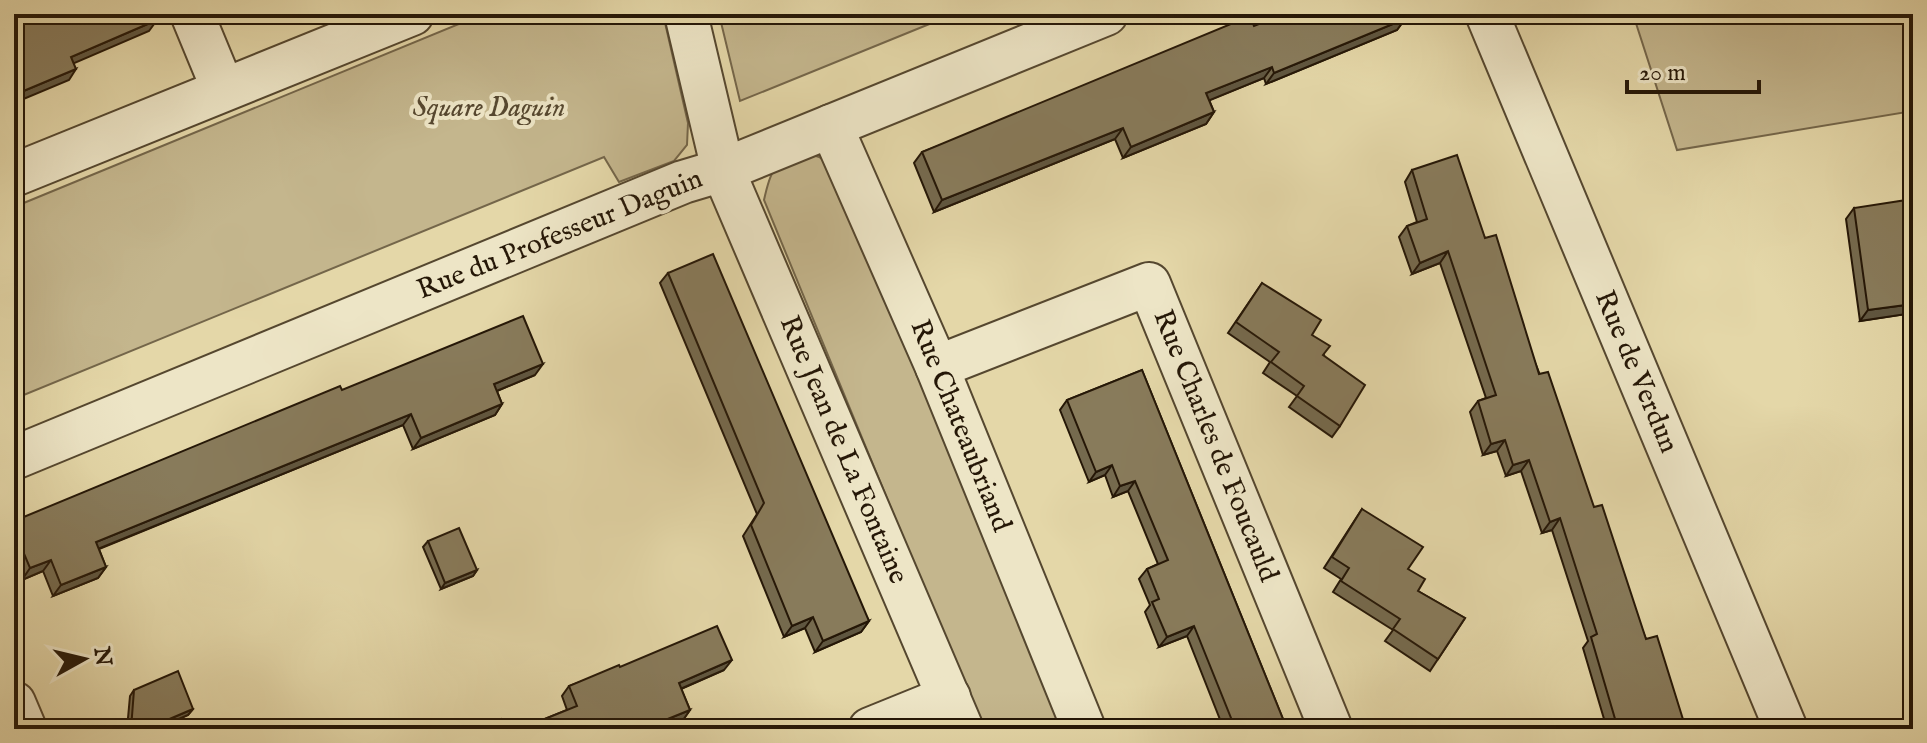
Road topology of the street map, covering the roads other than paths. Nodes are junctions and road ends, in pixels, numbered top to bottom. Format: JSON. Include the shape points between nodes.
{"nodes":[{"id":1,"x":192,"y":14,"type":"edge"},
{"id":2,"x":412,"y":14,"type":"edge"},
{"id":3,"x":686,"y":14,"type":"edge"},
{"id":4,"x":1106,"y":14,"type":"edge"},
{"id":5,"x":1487,"y":14,"type":"edge"},
{"id":6,"x":223,"y":89,"type":"junction"},
{"id":7,"x":831,"y":126,"type":"junction"},
{"id":8,"x":723,"y":170,"type":"junction"},
{"id":9,"x":14,"y":175,"type":"edge"},
{"id":10,"x":937,"y":367,"type":"junction"},
{"id":11,"x":14,"y":458,"type":"edge"},
{"id":12,"x":14,"y":703,"type":"edge"},
{"id":13,"x":956,"y":713,"type":"edge"},
{"id":14,"x":25,"y":729,"type":"edge"},
{"id":15,"x":870,"y":729,"type":"edge"},
{"id":16,"x":1084,"y":729,"type":"edge"},
{"id":17,"x":1331,"y":729,"type":"edge"},
{"id":18,"x":1786,"y":729,"type":"edge"}],
"edges":[{"from":1,"to":6,"type":"street"},
{"from":2,"to":6,"type":"street"},
{"from":3,"to":8,"type":"street","name":"Rue Jean de La Fontaine"},
{"from":4,"to":7,"type":"street","name":"Rue du Professeur Daguin"},
{"from":5,"to":18,"type":"street","name":"Rue de Verdun"},
{"from":6,"to":9,"type":"street"},
{"from":7,"to":8,"type":"street","name":"Rue du Professeur Daguin"},
{"from":7,"to":10,"type":"street","name":"Rue Chateaubriand"},
{"from":8,"to":11,"type":"street","name":"Rue du Professeur Daguin"},
{"from":8,"to":13,"type":"street","name":"Rue Jean de La Fontaine"},
{"from":10,"to":16,"type":"street","name":"Rue Chateaubriand"},
{"from":10,"to":17,"type":"street","name":"Rue Charles de Foucauld","via":[[1149,284]]},
{"from":12,"to":14,"type":"street"},
{"from":13,"to":15,"type":"street"}]}
